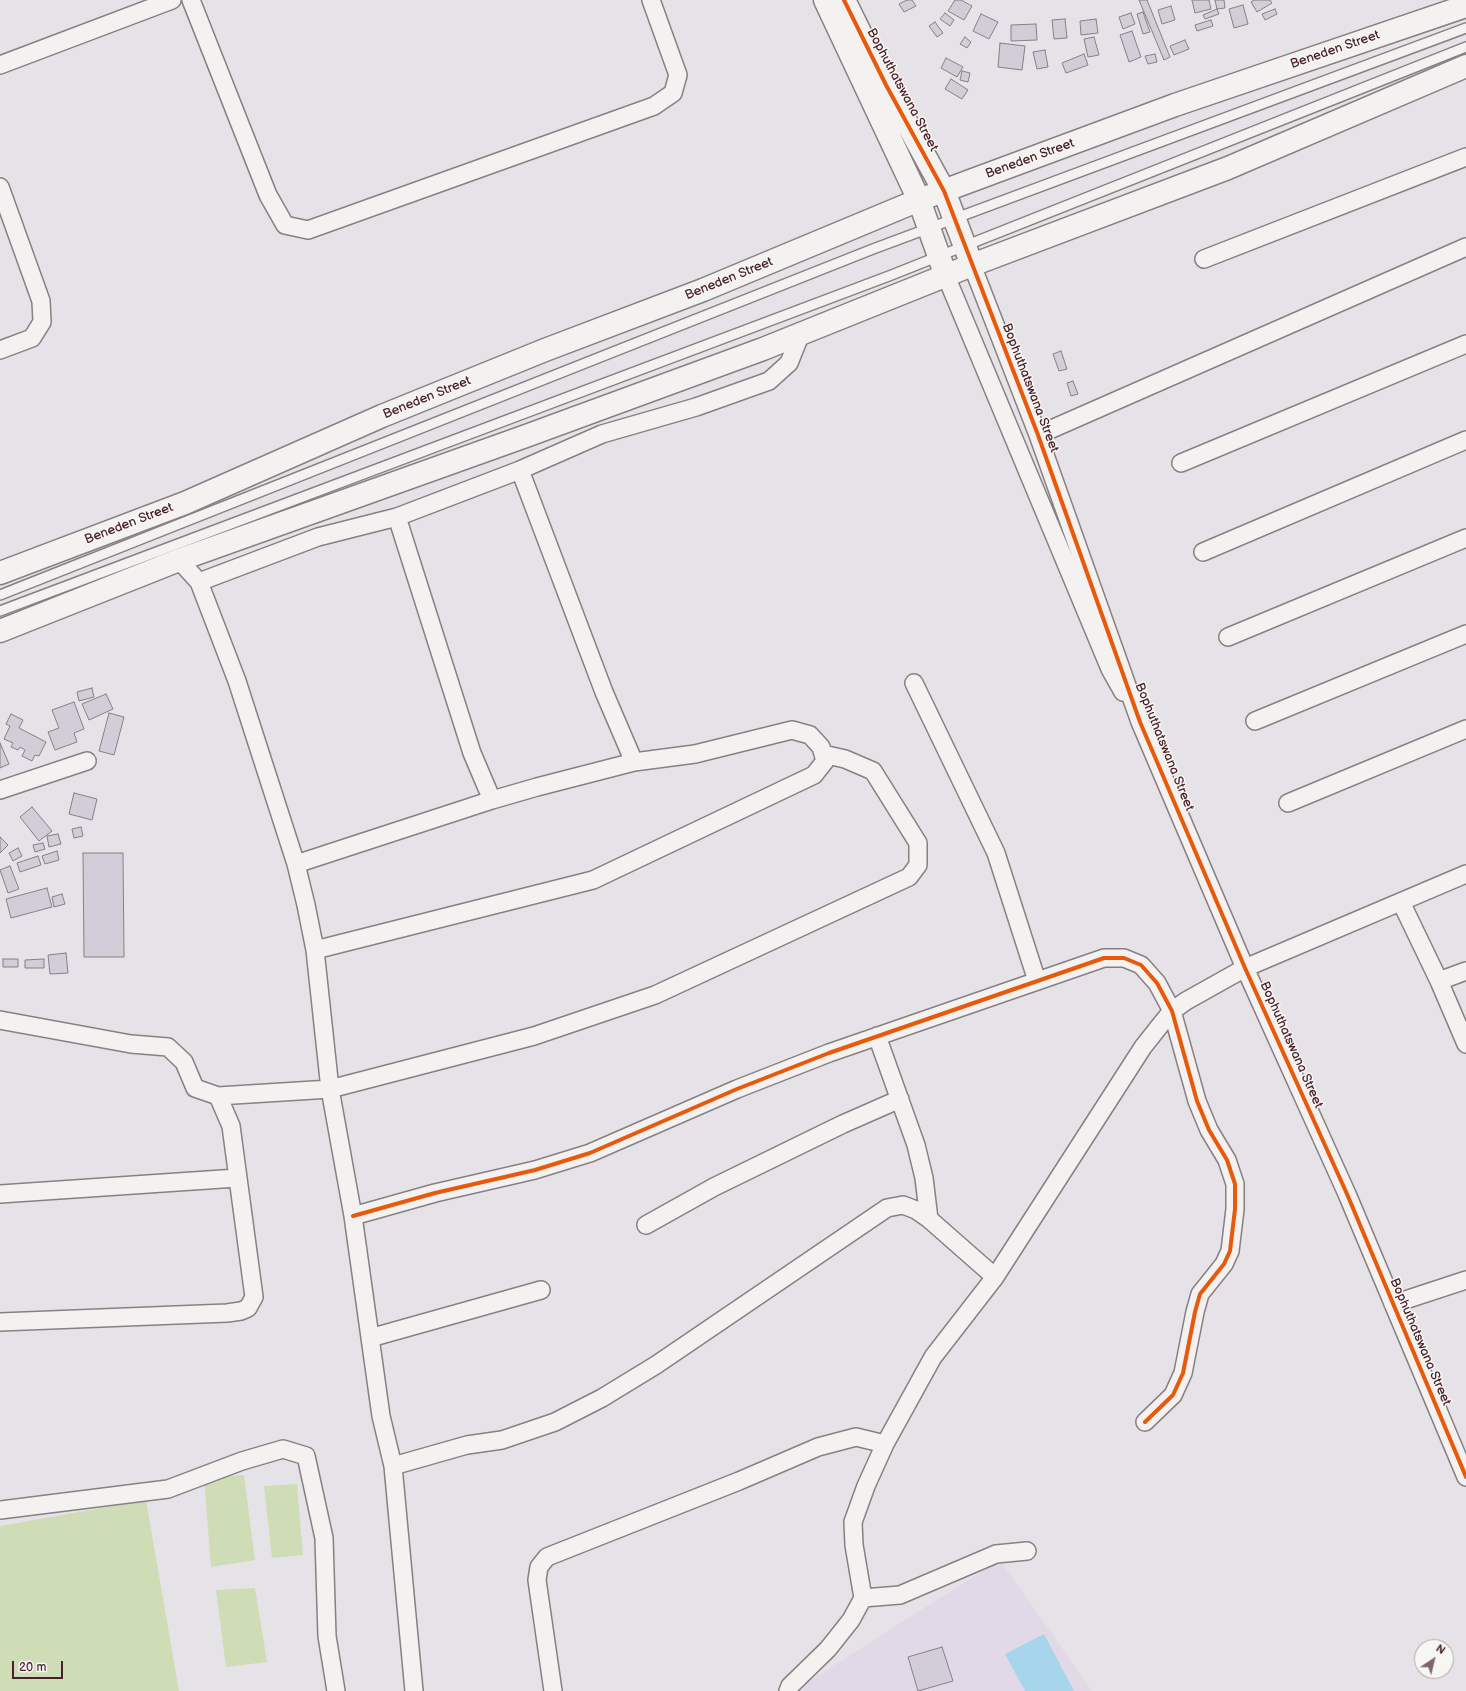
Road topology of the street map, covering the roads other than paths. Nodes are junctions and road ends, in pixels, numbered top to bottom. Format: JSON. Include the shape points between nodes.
{"nodes":[{"id":1,"x":172,"y":0,"type":"edge"},
{"id":2,"x":191,"y":0,"type":"edge"},
{"id":3,"x":651,"y":0,"type":"edge"},
{"id":4,"x":825,"y":0,"type":"edge"},
{"id":5,"x":844,"y":0,"type":"edge"},
{"id":6,"x":1466,"y":6,"type":"edge"},
{"id":7,"x":1466,"y":28,"type":"edge"},
{"id":8,"x":1466,"y":47,"type":"edge"},
{"id":9,"x":0,"y":65,"type":"edge"},
{"id":10,"x":1466,"y":66,"type":"edge"},
{"id":11,"x":1466,"y":157,"type":"edge"},
{"id":12,"x":0,"y":187,"type":"edge"},
{"id":13,"x":944,"y":191,"type":"junction"},
{"id":14,"x":920,"y":200,"type":"junction"},
{"id":15,"x":954,"y":218,"type":"junction"},
{"id":16,"x":930,"y":228,"type":"junction"},
{"id":17,"x":1466,"y":247,"type":"edge"},
{"id":18,"x":938,"y":255,"type":"junction"},
{"id":19,"x":968,"y":255,"type":"junction"},
{"id":20,"x":1204,"y":259,"type":"dead end"},
{"id":21,"x":946,"y":276,"type":"junction"},
{"id":22,"x":801,"y":333,"type":"junction"},
{"id":23,"x":1466,"y":344,"type":"edge"},
{"id":24,"x":0,"y":350,"type":"edge"},
{"id":25,"x":1038,"y":435,"type":"junction"},
{"id":26,"x":1466,"y":440,"type":"edge"},
{"id":27,"x":1181,"y":462,"type":"dead end"},
{"id":28,"x":520,"y":470,"type":"junction"},
{"id":29,"x":397,"y":517,"type":"junction"},
{"id":30,"x":1466,"y":538,"type":"edge"},
{"id":31,"x":1203,"y":552,"type":"dead end"},
{"id":32,"x":179,"y":560,"type":"junction"},
{"id":33,"x":0,"y":573,"type":"edge"},
{"id":34,"x":199,"y":582,"type":"junction"},
{"id":35,"x":0,"y":595,"type":"edge"},
{"id":36,"x":0,"y":611,"type":"edge"},
{"id":37,"x":0,"y":631,"type":"edge"},
{"id":38,"x":1466,"y":634,"type":"edge"},
{"id":39,"x":1228,"y":637,"type":"dead end"},
{"id":40,"x":914,"y":683,"type":"dead end"},
{"id":41,"x":1255,"y":721,"type":"dead end"},
{"id":42,"x":1140,"y":722,"type":"junction"},
{"id":43,"x":1466,"y":729,"type":"edge"},
{"id":44,"x":823,"y":754,"type":"junction"},
{"id":45,"x":87,"y":761,"type":"dead end"},
{"id":46,"x":634,"y":762,"type":"junction"},
{"id":47,"x":0,"y":790,"type":"edge"},
{"id":48,"x":492,"y":800,"type":"junction"},
{"id":49,"x":1288,"y":803,"type":"dead end"},
{"id":50,"x":296,"y":864,"type":"junction"},
{"id":51,"x":1466,"y":874,"type":"edge"},
{"id":52,"x":1401,"y":902,"type":"junction"},
{"id":53,"x":315,"y":950,"type":"junction"},
{"id":54,"x":1245,"y":968,"type":"junction"},
{"id":55,"x":1466,"y":971,"type":"edge"},
{"id":56,"x":1037,"y":981,"type":"junction"},
{"id":57,"x":1439,"y":981,"type":"junction"},
{"id":58,"x":1172,"y":1011,"type":"junction"},
{"id":59,"x":0,"y":1020,"type":"edge"},
{"id":60,"x":877,"y":1036,"type":"junction"},
{"id":61,"x":1466,"y":1044,"type":"edge"},
{"id":62,"x":330,"y":1089,"type":"junction"},
{"id":63,"x":218,"y":1096,"type":"junction"},
{"id":64,"x":900,"y":1099,"type":"junction"},
{"id":65,"x":237,"y":1178,"type":"junction"},
{"id":66,"x":0,"y":1194,"type":"edge"},
{"id":67,"x":353,"y":1216,"type":"junction"},
{"id":68,"x":929,"y":1219,"type":"junction"},
{"id":69,"x":646,"y":1225,"type":"dead end"},
{"id":70,"x":995,"y":1277,"type":"junction"},
{"id":71,"x":1466,"y":1280,"type":"edge"},
{"id":72,"x":541,"y":1290,"type":"dead end"},
{"id":73,"x":1393,"y":1304,"type":"junction"},
{"id":74,"x":0,"y":1322,"type":"edge"},
{"id":75,"x":370,"y":1338,"type":"junction"},
{"id":76,"x":1145,"y":1422,"type":"dead end"},
{"id":77,"x":885,"y":1444,"type":"junction"},
{"id":78,"x":393,"y":1466,"type":"junction"},
{"id":79,"x":1466,"y":1477,"type":"edge"},
{"id":80,"x":0,"y":1510,"type":"edge"},
{"id":81,"x":1027,"y":1551,"type":"dead end"},
{"id":82,"x":863,"y":1598,"type":"junction"},
{"id":83,"x":336,"y":1691,"type":"edge"},
{"id":84,"x":414,"y":1691,"type":"edge"},
{"id":85,"x":553,"y":1691,"type":"edge"},
{"id":86,"x":788,"y":1691,"type":"edge"}],
"edges":[{"from":1,"to":9,"type":"street"},
{"from":2,"to":3,"type":"street","via":[[268,195],[285,225],[308,230],[654,106],[673,93],[678,75]]},
{"from":4,"to":14,"type":"main road","name":"Bophuthatswana Street"},
{"from":5,"to":13,"type":"main road","name":"Bophuthatswana Street","via":[[886,85]]},
{"from":6,"to":13,"type":"main road","name":"Beneden Street","via":[[1175,105]]},
{"from":7,"to":15,"type":"lane"},
{"from":8,"to":19,"type":"lane"},
{"from":10,"to":19,"type":"main road","via":[[1228,168]]},
{"from":11,"to":20,"type":"street"},
{"from":12,"to":24,"type":"street","via":[[41,301],[42,322],[32,338]]},
{"from":13,"to":14,"type":"main road","name":"Beneden Street"},
{"from":13,"to":15,"type":"main road","name":"Bophuthatswana Street"},
{"from":14,"to":16,"type":"main road","name":"Bophuthatswana Street"},
{"from":14,"to":33,"type":"main road","name":"Beneden Street","via":[[703,290],[537,353],[382,416],[185,503]]},
{"from":15,"to":16,"type":"lane"},
{"from":15,"to":19,"type":"main road","name":"Bophuthatswana Street"},
{"from":16,"to":18,"type":"main road","name":"Bophuthatswana Street"},
{"from":16,"to":35,"type":"lane"},
{"from":17,"to":25,"type":"street"},
{"from":18,"to":19,"type":"lane"},
{"from":18,"to":21,"type":"main road","name":"Bophuthatswana Street"},
{"from":18,"to":36,"type":"lane"},
{"from":19,"to":21,"type":"main road"},
{"from":19,"to":25,"type":"street","name":"Bophuthatswana Street"},
{"from":21,"to":22,"type":"main road"},
{"from":21,"to":42,"type":"street","name":"Bophuthatswana Street","via":[[1110,669]]},
{"from":22,"to":28,"type":"street","via":[[789,363],[769,381],[696,407],[602,434]]},
{"from":22,"to":32,"type":"main road","via":[[526,436]]},
{"from":23,"to":27,"type":"street"},
{"from":25,"to":42,"type":"street","name":"Bophuthatswana Street"},
{"from":26,"to":31,"type":"street"},
{"from":28,"to":29,"type":"street"},
{"from":28,"to":46,"type":"street","via":[[604,692]]},
{"from":29,"to":34,"type":"street","via":[[318,537]]},
{"from":29,"to":48,"type":"street","via":[[472,753]]},
{"from":30,"to":39,"type":"street"},
{"from":32,"to":34,"type":"street"},
{"from":32,"to":37,"type":"main road"},
{"from":34,"to":50,"type":"street","via":[[258,743]]},
{"from":38,"to":41,"type":"street"},
{"from":40,"to":56,"type":"street","via":[[996,853]]},
{"from":42,"to":54,"type":"street","name":"Bophuthatswana Street"},
{"from":43,"to":49,"type":"street"},
{"from":44,"to":46,"type":"street","via":[[821,747],[810,735],[792,730],[695,754]]},
{"from":44,"to":53,"type":"street","via":[[825,761],[814,775],[593,880]]},
{"from":44,"to":62,"type":"street","via":[[845,759],[873,771],[918,843],[918,865],[909,877],[655,995],[499,1046]]},
{"from":45,"to":47,"type":"street"},
{"from":46,"to":48,"type":"street"},
{"from":48,"to":50,"type":"street"},
{"from":50,"to":53,"type":"street"},
{"from":51,"to":52,"type":"street"},
{"from":52,"to":54,"type":"street"},
{"from":52,"to":57,"type":"street"},
{"from":53,"to":62,"type":"street"},
{"from":54,"to":58,"type":"street"},
{"from":54,"to":73,"type":"street","name":"Bophuthatswana Street","via":[[1347,1194]]},
{"from":55,"to":57,"type":"street"},
{"from":56,"to":58,"type":"street","via":[[1104,958],[1124,958],[1141,965],[1157,983]]},
{"from":56,"to":60,"type":"street"},
{"from":57,"to":61,"type":"street"},
{"from":58,"to":70,"type":"street","via":[[1143,1048]]},
{"from":58,"to":76,"type":"street","via":[[1197,1101],[1209,1130],[1227,1160],[1235,1184],[1235,1209],[1230,1251],[1224,1264],[1200,1294],[1194,1312],[1183,1373],[1173,1395]]},
{"from":59,"to":63,"type":"street","via":[[131,1044],[168,1047],[184,1062],[195,1088]]},
{"from":60,"to":64,"type":"street"},
{"from":60,"to":67,"type":"street","via":[[737,1089],[590,1153],[535,1170],[435,1193]]},
{"from":62,"to":63,"type":"street"},
{"from":62,"to":67,"type":"street"},
{"from":63,"to":65,"type":"street","via":[[231,1126]]},
{"from":64,"to":68,"type":"street","via":[[924,1178]]},
{"from":64,"to":69,"type":"street","via":[[714,1186]]},
{"from":65,"to":66,"type":"street"},
{"from":65,"to":74,"type":"street","via":[[254,1297],[248,1308],[241,1312],[227,1313]]},
{"from":67,"to":75,"type":"street"},
{"from":68,"to":70,"type":"street"},
{"from":68,"to":78,"type":"street","via":[[903,1205],[887,1208],[656,1365],[602,1398],[555,1422],[502,1440],[467,1445]]},
{"from":70,"to":77,"type":"street","via":[[934,1357]]},
{"from":71,"to":73,"type":"street"},
{"from":72,"to":75,"type":"street"},
{"from":73,"to":79,"type":"street","name":"Bophuthatswana Street"},
{"from":75,"to":78,"type":"street","via":[[381,1416]]},
{"from":77,"to":82,"type":"street","via":[[853,1522],[854,1545]]},
{"from":77,"to":85,"type":"street","via":[[856,1437],[818,1447],[546,1557],[539,1566],[537,1580]]},
{"from":78,"to":84,"type":"street"},
{"from":80,"to":83,"type":"street","via":[[168,1489],[242,1461],[283,1449],[306,1456],[324,1538],[327,1636]]},
{"from":81,"to":82,"type":"street","via":[[996,1554],[900,1595]]},
{"from":82,"to":86,"type":"street","via":[[851,1620],[828,1650],[790,1686]]}]}
